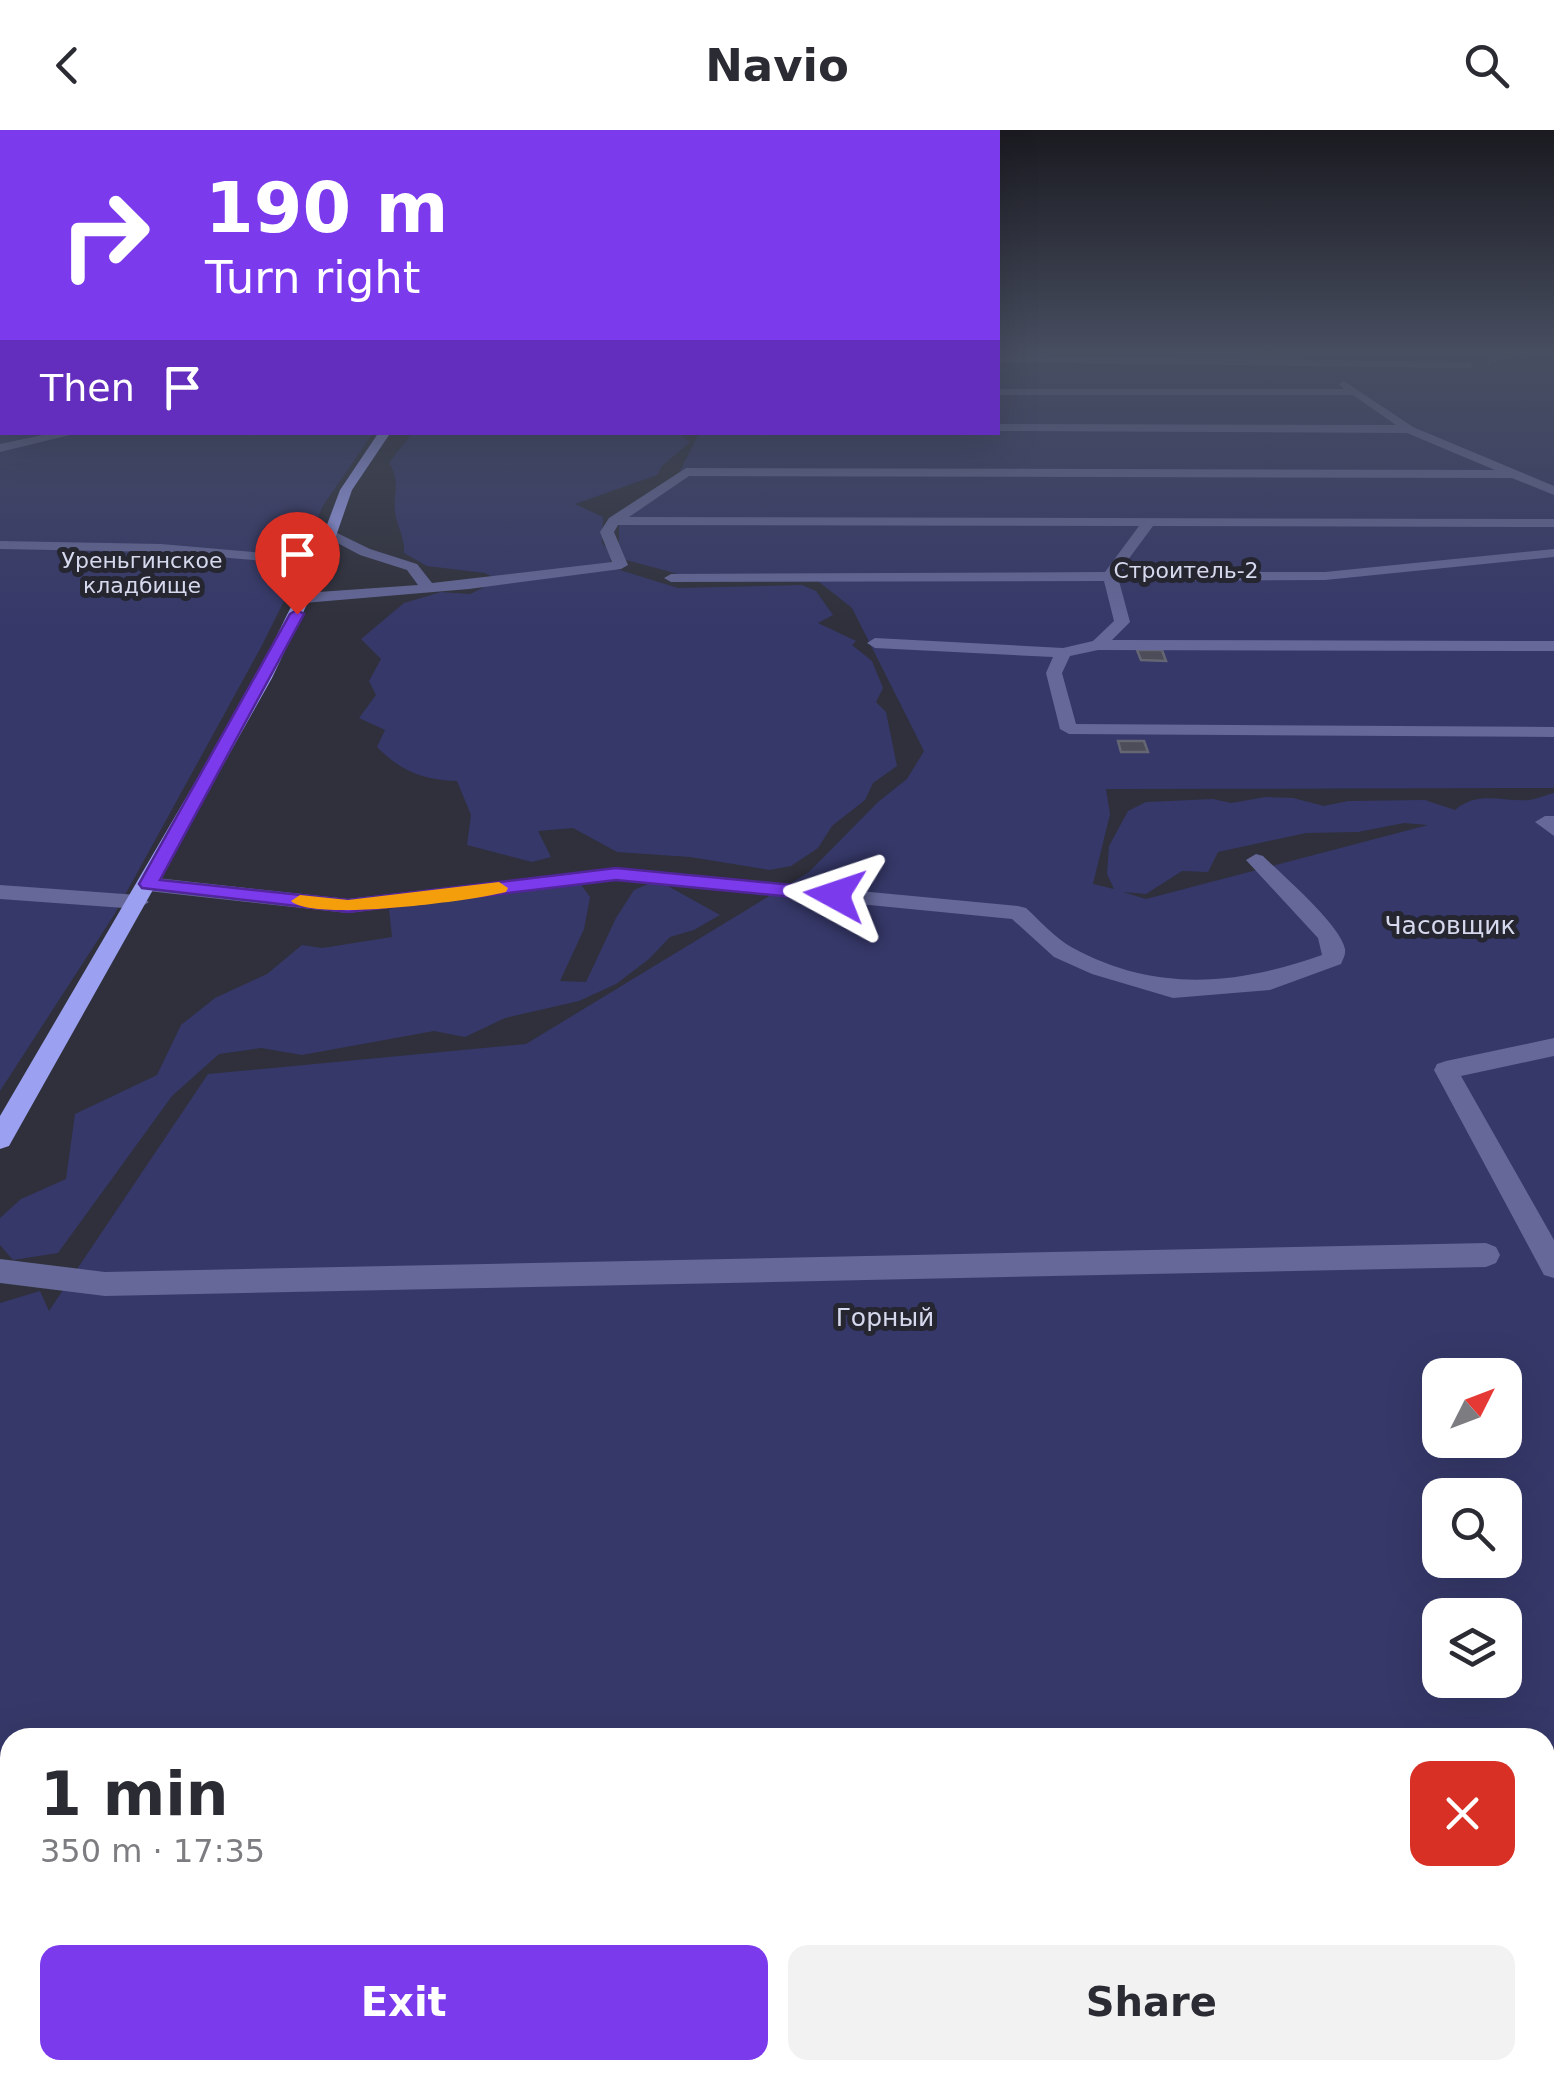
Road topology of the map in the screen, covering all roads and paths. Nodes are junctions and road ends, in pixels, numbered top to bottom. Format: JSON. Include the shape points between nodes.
{"nodes":[{"id":1,"x":378,"y":443,"type":"edge"},
{"id":2,"x":1441,"y":443,"type":"edge"},
{"id":3,"x":1514,"y":474,"type":"junction"},
{"id":4,"x":1554,"y":491,"type":"edge"},
{"id":5,"x":614,"y":521,"type":"junction"},
{"id":6,"x":1554,"y":523,"type":"edge"},
{"id":7,"x":1148,"y":524,"type":"junction"},
{"id":8,"x":330,"y":534,"type":"junction"},
{"id":9,"x":0,"y":545,"type":"edge"},
{"id":10,"x":1554,"y":553,"type":"edge"},
{"id":11,"x":320,"y":562,"type":"junction"},
{"id":12,"x":1110,"y":575,"type":"junction"},
{"id":13,"x":671,"y":578,"type":"dead end"},
{"id":14,"x":428,"y":588,"type":"junction"},
{"id":15,"x":304,"y":598,"type":"junction"},
{"id":16,"x":875,"y":642,"type":"dead end"},
{"id":17,"x":1098,"y":645,"type":"junction"},
{"id":18,"x":1554,"y":646,"type":"edge"},
{"id":19,"x":1062,"y":654,"type":"junction"},
{"id":20,"x":1554,"y":732,"type":"edge"},
{"id":21,"x":1256,"y":860,"type":"dead end"},
{"id":22,"x":0,"y":892,"type":"edge"},
{"id":23,"x":143,"y":893,"type":"junction"},
{"id":24,"x":1554,"y":1046,"type":"edge"},
{"id":25,"x":0,"y":1139,"type":"edge"},
{"id":26,"x":1486,"y":1256,"type":"dead end"},
{"id":27,"x":1554,"y":1266,"type":"edge"},
{"id":28,"x":0,"y":1271,"type":"edge"}],
"edges":[{"from":1,"to":8,"type":"main road","via":[[346,490]]},
{"from":2,"to":3,"type":"street"},
{"from":3,"to":4,"type":"street"},
{"from":3,"to":5,"type":"street","via":[[686,472]]},
{"from":5,"to":7,"type":"street"},
{"from":5,"to":14,"type":"street","via":[[607,532],[621,565]]},
{"from":6,"to":7,"type":"street"},
{"from":7,"to":12,"type":"street"},
{"from":8,"to":11,"type":"main road"},
{"from":8,"to":14,"type":"street","via":[[412,567]]},
{"from":9,"to":11,"type":"street","via":[[161,548]]},
{"from":10,"to":12,"type":"street","via":[[1326,576]]},
{"from":11,"to":15,"type":"main road"},
{"from":12,"to":13,"type":"street"},
{"from":12,"to":17,"type":"street","via":[[1122,622]]},
{"from":14,"to":15,"type":"street"},
{"from":15,"to":23,"type":"main road"},
{"from":16,"to":19,"type":"street"},
{"from":17,"to":18,"type":"street"},
{"from":17,"to":19,"type":"street"},
{"from":19,"to":20,"type":"street","via":[[1054,673],[1069,729]]},
{"from":21,"to":23,"type":"street","via":[[1326,934],[1332,959],[1270,982],[1173,990],[1062,952],[1018,912],[616,874],[348,906]]},
{"from":22,"to":23,"type":"street"},
{"from":23,"to":25,"type":"main road"},
{"from":24,"to":27,"type":"street","via":[[1446,1070]]},
{"from":26,"to":28,"type":"street","via":[[106,1284]]}]}
